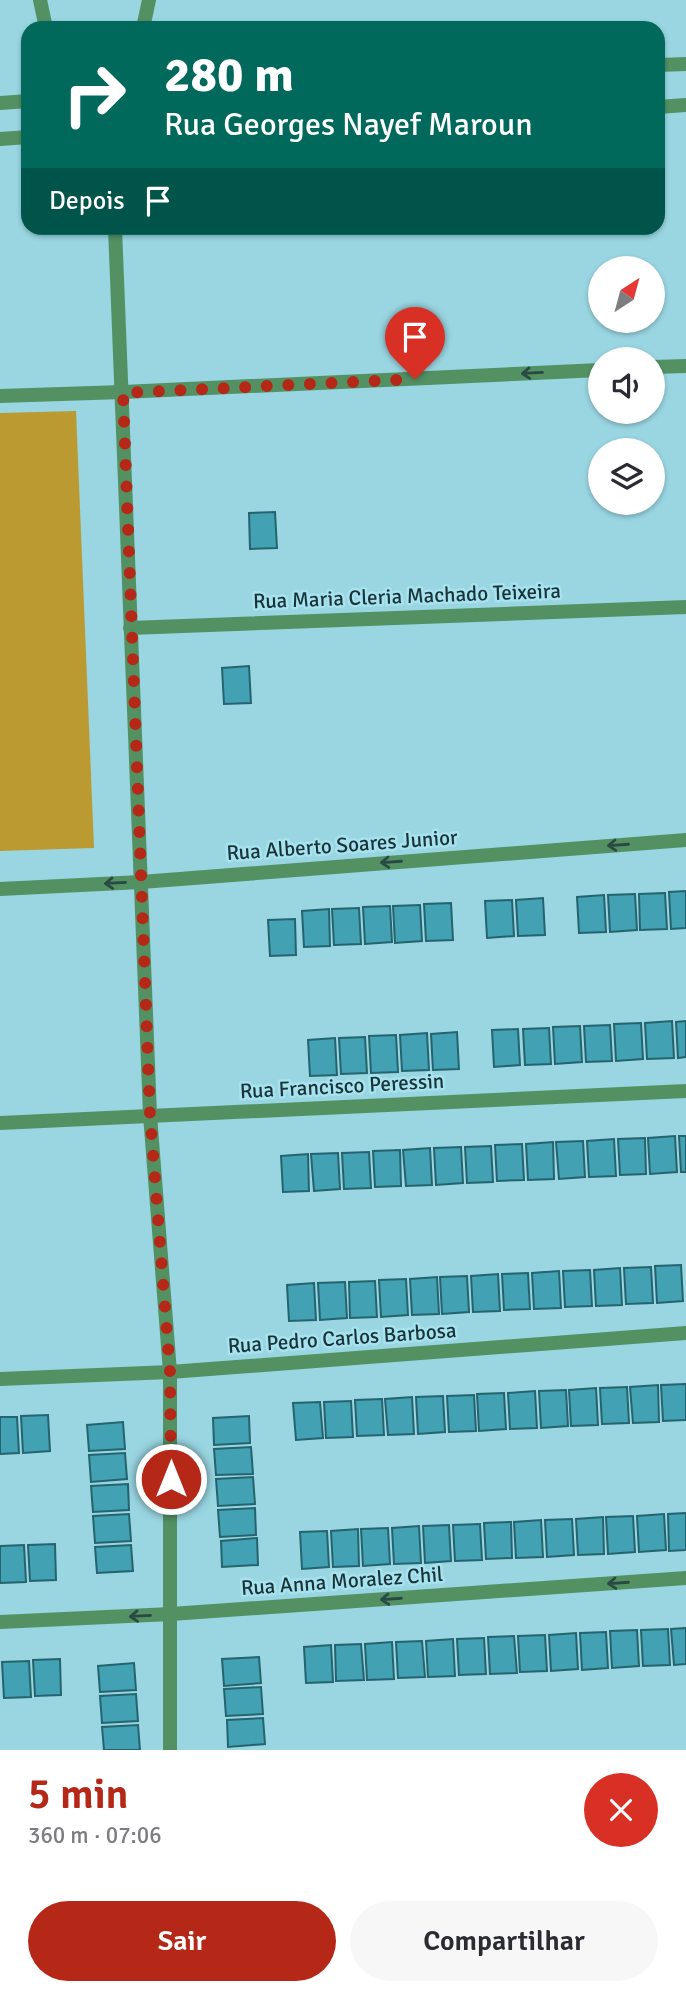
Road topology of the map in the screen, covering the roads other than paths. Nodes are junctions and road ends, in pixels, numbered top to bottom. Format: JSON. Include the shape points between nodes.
{"nodes":[{"id":1,"x":40,"y":0,"type":"edge"},
{"id":2,"x":149,"y":0,"type":"edge"},
{"id":3,"x":44,"y":21,"type":"edge"},
{"id":4,"x":144,"y":21,"type":"edge"},
{"id":5,"x":686,"y":64,"type":"edge"},
{"id":6,"x":665,"y":65,"type":"edge"},
{"id":7,"x":21,"y":102,"type":"edge"},
{"id":8,"x":0,"y":103,"type":"edge"},
{"id":9,"x":686,"y":105,"type":"edge"},
{"id":10,"x":665,"y":106,"type":"edge"},
{"id":11,"x":21,"y":138,"type":"edge"},
{"id":12,"x":0,"y":139,"type":"edge"},
{"id":13,"x":115,"y":235,"type":"edge"},
{"id":14,"x":686,"y":366,"type":"edge"},
{"id":15,"x":665,"y":367,"type":"edge"},
{"id":16,"x":588,"y":371,"type":"edge"},
{"id":17,"x":123,"y":393,"type":"junction"},
{"id":18,"x":0,"y":396,"type":"edge"},
{"id":19,"x":686,"y":607,"type":"edge"},
{"id":20,"x":130,"y":628,"type":"junction"},
{"id":21,"x":686,"y":840,"type":"edge"},
{"id":22,"x":141,"y":882,"type":"junction"},
{"id":23,"x":0,"y":889,"type":"edge"},
{"id":24,"x":686,"y":1091,"type":"edge"},
{"id":25,"x":150,"y":1115,"type":"junction"},
{"id":26,"x":0,"y":1123,"type":"edge"},
{"id":27,"x":686,"y":1333,"type":"edge"},
{"id":28,"x":170,"y":1372,"type":"junction"},
{"id":29,"x":0,"y":1379,"type":"edge"},
{"id":30,"x":686,"y":1578,"type":"edge"},
{"id":31,"x":172,"y":1614,"type":"junction"},
{"id":32,"x":0,"y":1622,"type":"edge"},
{"id":33,"x":170,"y":1750,"type":"edge"}],
"edges":[{"from":1,"to":3,"type":"street"},
{"from":2,"to":4,"type":"street"},
{"from":5,"to":6,"type":"street"},
{"from":7,"to":8,"type":"street"},
{"from":9,"to":10,"type":"street"},
{"from":11,"to":12,"type":"street"},
{"from":13,"to":17,"type":"street"},
{"from":14,"to":15,"type":"street"},
{"from":16,"to":17,"type":"street","one_way":true},
{"from":17,"to":18,"type":"street"},
{"from":17,"to":20,"type":"street"},
{"from":19,"to":20,"type":"street","name":"Rua Maria Cleria Machado Teixeira"},
{"from":20,"to":22,"type":"street"},
{"from":21,"to":22,"type":"street","name":"Rua Alberto Soares Junior","one_way":true},
{"from":22,"to":23,"type":"street","name":"Rua Alberto Soares Junior","one_way":true},
{"from":22,"to":25,"type":"street"},
{"from":24,"to":25,"type":"street","name":"Rua Francisco Peressin"},
{"from":25,"to":26,"type":"street","name":"Rua Francisco Peressin"},
{"from":25,"to":28,"type":"street"},
{"from":27,"to":28,"type":"street","name":"Rua Pedro Carlos Barbosa"},
{"from":28,"to":29,"type":"street","name":"Rua Pedro Carlos Barbosa"},
{"from":28,"to":31,"type":"street"},
{"from":30,"to":31,"type":"street","name":"Rua Anna Moralez Chil","one_way":true},
{"from":31,"to":32,"type":"street","name":"Rua Anna Moralez Chil","one_way":true},
{"from":31,"to":33,"type":"street"}]}
